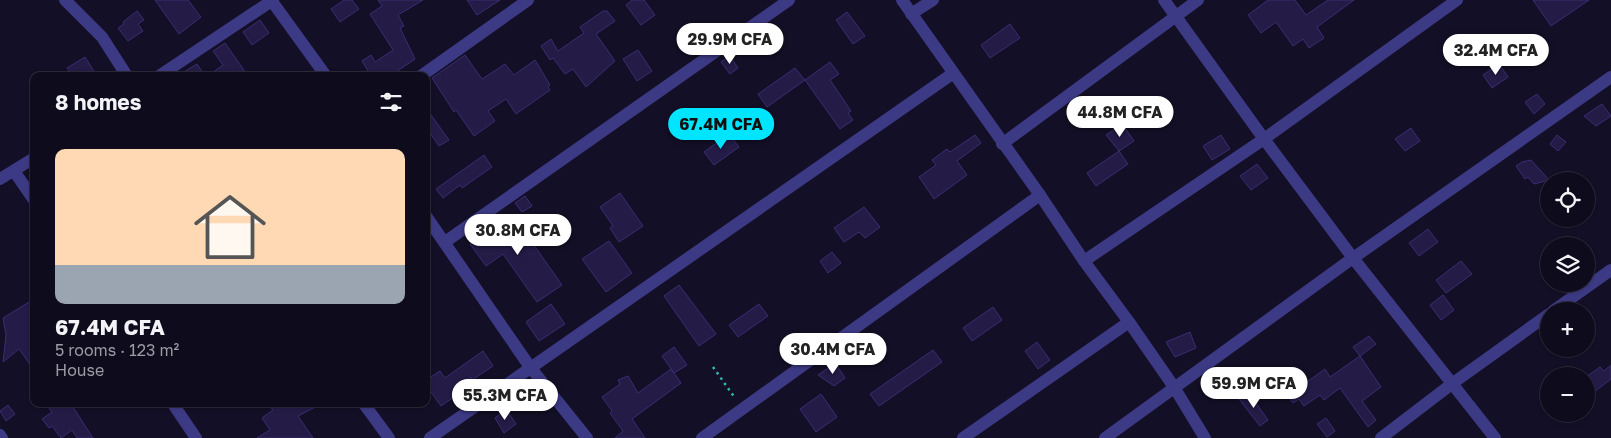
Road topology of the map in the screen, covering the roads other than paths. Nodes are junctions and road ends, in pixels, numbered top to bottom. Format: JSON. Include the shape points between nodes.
{"nodes":[{"id":1,"x":64,"y":0,"type":"edge"},
{"id":2,"x":272,"y":0,"type":"edge"},
{"id":3,"x":528,"y":0,"type":"edge"},
{"id":4,"x":789,"y":0,"type":"edge"},
{"id":5,"x":902,"y":0,"type":"edge"},
{"id":6,"x":932,"y":0,"type":"edge"},
{"id":7,"x":1164,"y":0,"type":"edge"},
{"id":8,"x":1198,"y":0,"type":"edge"},
{"id":9,"x":1457,"y":0,"type":"edge"},
{"id":10,"x":911,"y":14,"type":"junction"},
{"id":11,"x":1176,"y":17,"type":"junction"},
{"id":12,"x":124,"y":72,"type":"edge"},
{"id":13,"x":165,"y":72,"type":"edge"},
{"id":14,"x":323,"y":72,"type":"edge"},
{"id":15,"x":427,"y":72,"type":"edge"},
{"id":16,"x":952,"y":74,"type":"junction"},
{"id":17,"x":1611,"y":77,"type":"edge"},
{"id":18,"x":1264,"y":139,"type":"junction"},
{"id":19,"x":1002,"y":144,"type":"junction"},
{"id":20,"x":30,"y":160,"type":"edge"},
{"id":21,"x":14,"y":170,"type":"junction"},
{"id":22,"x":0,"y":179,"type":"edge"},
{"id":23,"x":30,"y":194,"type":"edge"},
{"id":24,"x":1040,"y":196,"type":"junction"},
{"id":25,"x":430,"y":221,"type":"edge"},
{"id":26,"x":445,"y":242,"type":"junction"},
{"id":27,"x":1352,"y":258,"type":"junction"},
{"id":28,"x":1084,"y":261,"type":"junction"},
{"id":29,"x":1611,"y":270,"type":"edge"},
{"id":30,"x":1566,"y":302,"type":"edge"},
{"id":31,"x":1540,"y":320,"type":"edge"},
{"id":32,"x":1129,"y":322,"type":"junction"},
{"id":33,"x":530,"y":367,"type":"junction"},
{"id":34,"x":1452,"y":383,"type":"junction"},
{"id":35,"x":1174,"y":387,"type":"junction"},
{"id":36,"x":175,"y":407,"type":"edge"},
{"id":37,"x":366,"y":407,"type":"edge"},
{"id":38,"x":0,"y":435,"type":"edge"},
{"id":39,"x":2,"y":438,"type":"edge"},
{"id":40,"x":196,"y":438,"type":"edge"},
{"id":41,"x":389,"y":438,"type":"edge"},
{"id":42,"x":430,"y":438,"type":"edge"},
{"id":43,"x":587,"y":438,"type":"edge"},
{"id":44,"x":702,"y":438,"type":"edge"},
{"id":45,"x":964,"y":438,"type":"edge"},
{"id":46,"x":1105,"y":438,"type":"edge"},
{"id":47,"x":1206,"y":438,"type":"edge"},
{"id":48,"x":1381,"y":438,"type":"edge"},
{"id":49,"x":1495,"y":438,"type":"edge"}],
"edges":[{"from":1,"to":12,"type":"street","via":[[102,37]]},
{"from":2,"to":13,"type":"street"},
{"from":2,"to":14,"type":"street"},
{"from":3,"to":15,"type":"street"},
{"from":4,"to":26,"type":"street"},
{"from":5,"to":10,"type":"street"},
{"from":6,"to":10,"type":"street"},
{"from":7,"to":11,"type":"street"},
{"from":8,"to":11,"type":"street"},
{"from":9,"to":18,"type":"street"},
{"from":10,"to":16,"type":"street"},
{"from":11,"to":18,"type":"street"},
{"from":11,"to":19,"type":"street"},
{"from":16,"to":19,"type":"street"},
{"from":16,"to":33,"type":"street"},
{"from":17,"to":27,"type":"street"},
{"from":18,"to":27,"type":"street"},
{"from":18,"to":28,"type":"street"},
{"from":19,"to":24,"type":"street"},
{"from":20,"to":21,"type":"street"},
{"from":21,"to":22,"type":"street"},
{"from":21,"to":23,"type":"street"},
{"from":24,"to":28,"type":"street"},
{"from":24,"to":44,"type":"street"},
{"from":25,"to":26,"type":"street"},
{"from":26,"to":33,"type":"street"},
{"from":27,"to":34,"type":"street"},
{"from":27,"to":35,"type":"street"},
{"from":28,"to":32,"type":"street"},
{"from":29,"to":30,"type":"street"},
{"from":31,"to":34,"type":"street"},
{"from":32,"to":35,"type":"street"},
{"from":32,"to":45,"type":"street"},
{"from":33,"to":42,"type":"street"},
{"from":33,"to":43,"type":"street"},
{"from":34,"to":48,"type":"street"},
{"from":34,"to":49,"type":"street"},
{"from":35,"to":46,"type":"street"},
{"from":35,"to":47,"type":"street"},
{"from":36,"to":40,"type":"street"},
{"from":37,"to":41,"type":"street"},
{"from":38,"to":39,"type":"street"}]}
